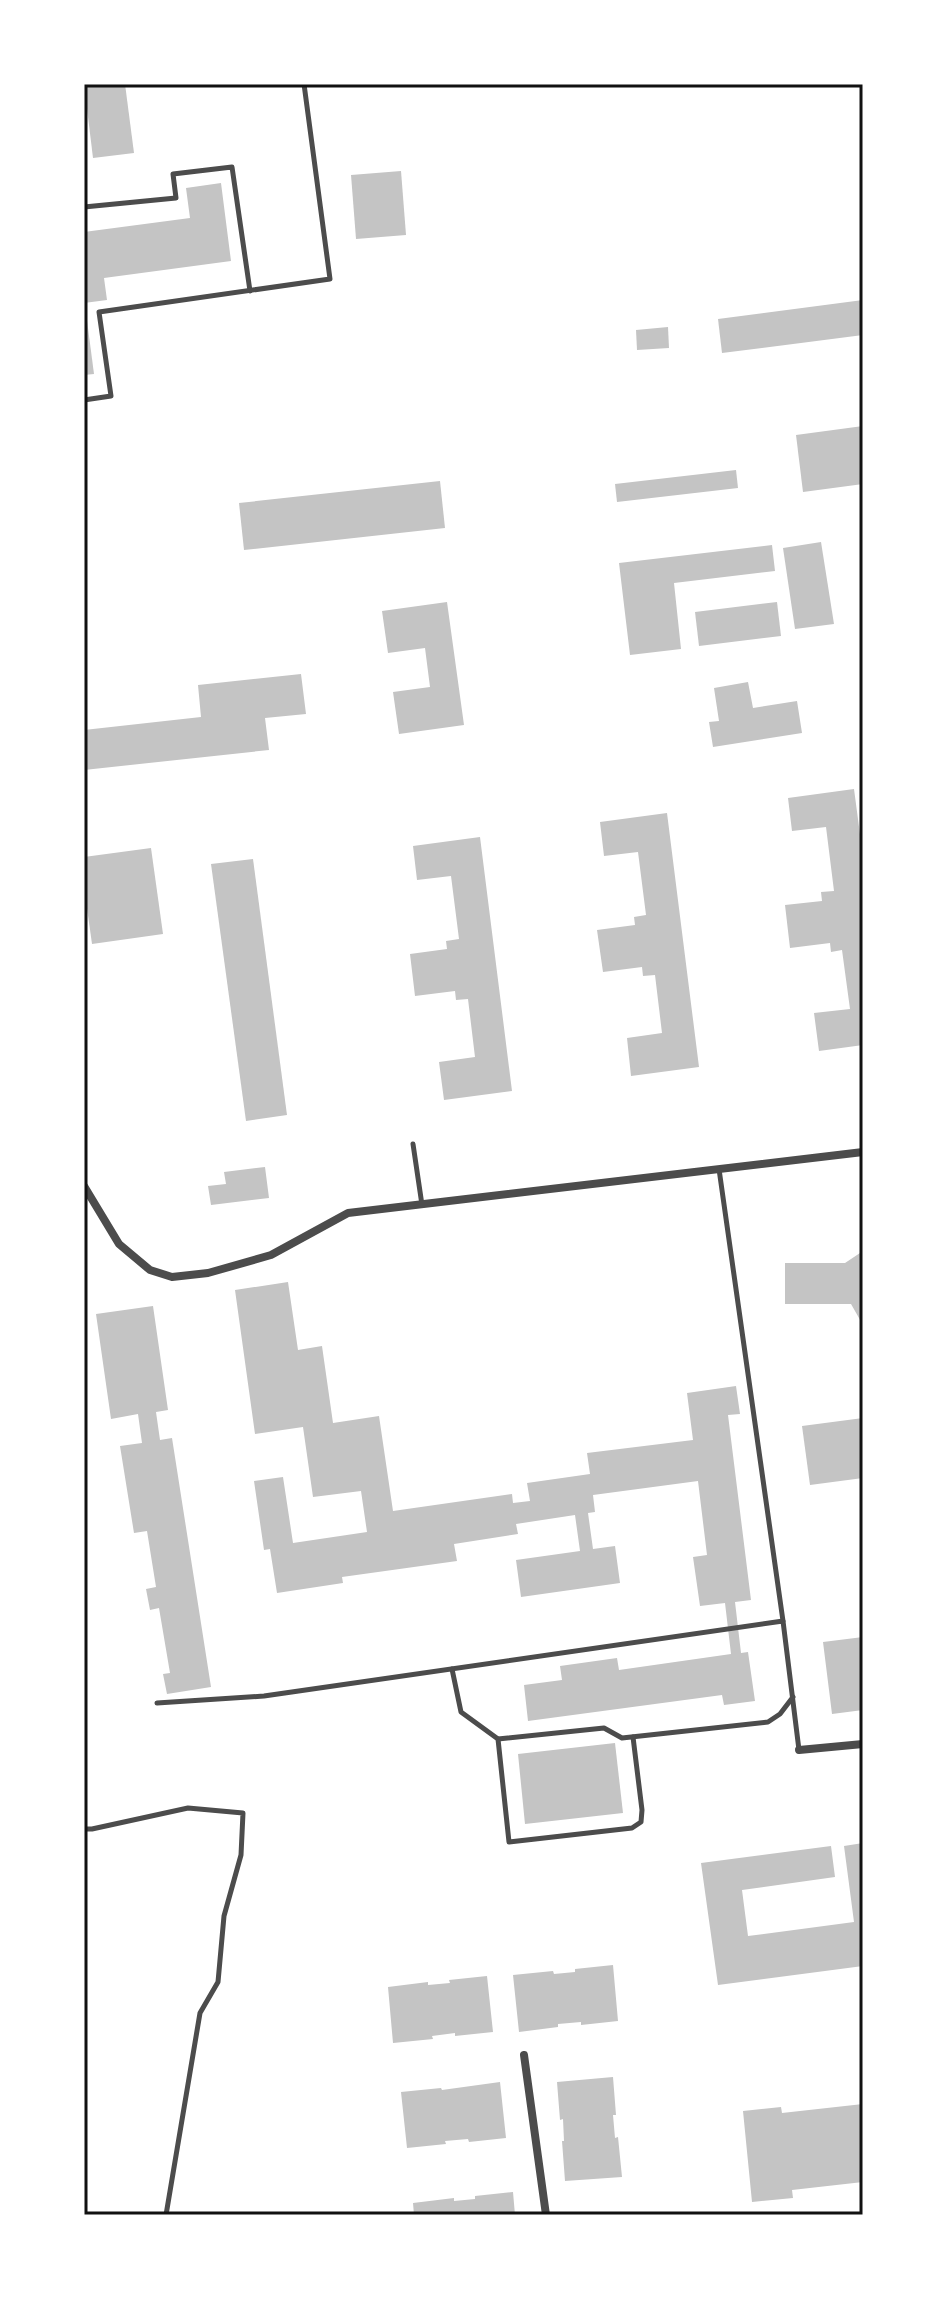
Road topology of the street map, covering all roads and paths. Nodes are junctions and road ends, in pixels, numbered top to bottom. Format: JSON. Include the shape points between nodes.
{"nodes":[{"id":1,"x":304,"y":84,"type":"edge"},
{"id":2,"x":84,"y":207,"type":"edge"},
{"id":3,"x":250,"y":291,"type":"junction"},
{"id":4,"x":84,"y":400,"type":"edge"},
{"id":5,"x":413,"y":1144,"type":"dead end"},
{"id":6,"x":863,"y":1152,"type":"edge"},
{"id":7,"x":719,"y":1169,"type":"junction"},
{"id":8,"x":84,"y":1186,"type":"edge"},
{"id":9,"x":422,"y":1205,"type":"junction"},
{"id":10,"x":783,"y":1621,"type":"junction"},
{"id":11,"x":452,"y":1669,"type":"junction"},
{"id":12,"x":793,"y":1697,"type":"junction"},
{"id":13,"x":157,"y":1703,"type":"dead end"},
{"id":14,"x":633,"y":1737,"type":"junction"},
{"id":15,"x":498,"y":1739,"type":"junction"},
{"id":16,"x":863,"y":1744,"type":"edge"},
{"id":17,"x":799,"y":1750,"type":"joint"},
{"id":18,"x":84,"y":1829,"type":"edge"},
{"id":19,"x":524,"y":2055,"type":"dead end"},
{"id":20,"x":166,"y":2215,"type":"edge"},
{"id":21,"x":546,"y":2215,"type":"edge"}],
"edges":[{"from":1,"to":3,"type":"lane","via":[[330,279]]},
{"from":2,"to":3,"type":"lane","via":[[176,198],[173,174],[232,167]]},
{"from":3,"to":4,"type":"lane","via":[[99,312],[111,396]]},
{"from":5,"to":9,"type":"lane"},
{"from":6,"to":7,"type":"street"},
{"from":7,"to":9,"type":"street"},
{"from":7,"to":10,"type":"lane"},
{"from":8,"to":9,"type":"street","via":[[119,1244],[150,1270],[172,1277],[271,1255],[348,1213]]},
{"from":10,"to":11,"type":"lane"},
{"from":10,"to":12,"type":"lane"},
{"from":11,"to":13,"type":"lane","via":[[264,1696]]},
{"from":11,"to":15,"type":"lane","via":[[461,1712]]},
{"from":12,"to":14,"type":"lane","via":[[768,1722]]},
{"from":12,"to":17,"type":"lane"},
{"from":14,"to":15,"type":"lane","via":[[622,1738],[604,1728]]},
{"from":14,"to":15,"type":"lane","via":[[641,1822],[632,1828],[509,1842]]},
{"from":16,"to":17,"type":"street"},
{"from":18,"to":20,"type":"lane","via":[[188,1808],[243,1813],[241,1855],[224,1916],[218,1982],[200,2013]]},
{"from":19,"to":21,"type":"street"}]}
